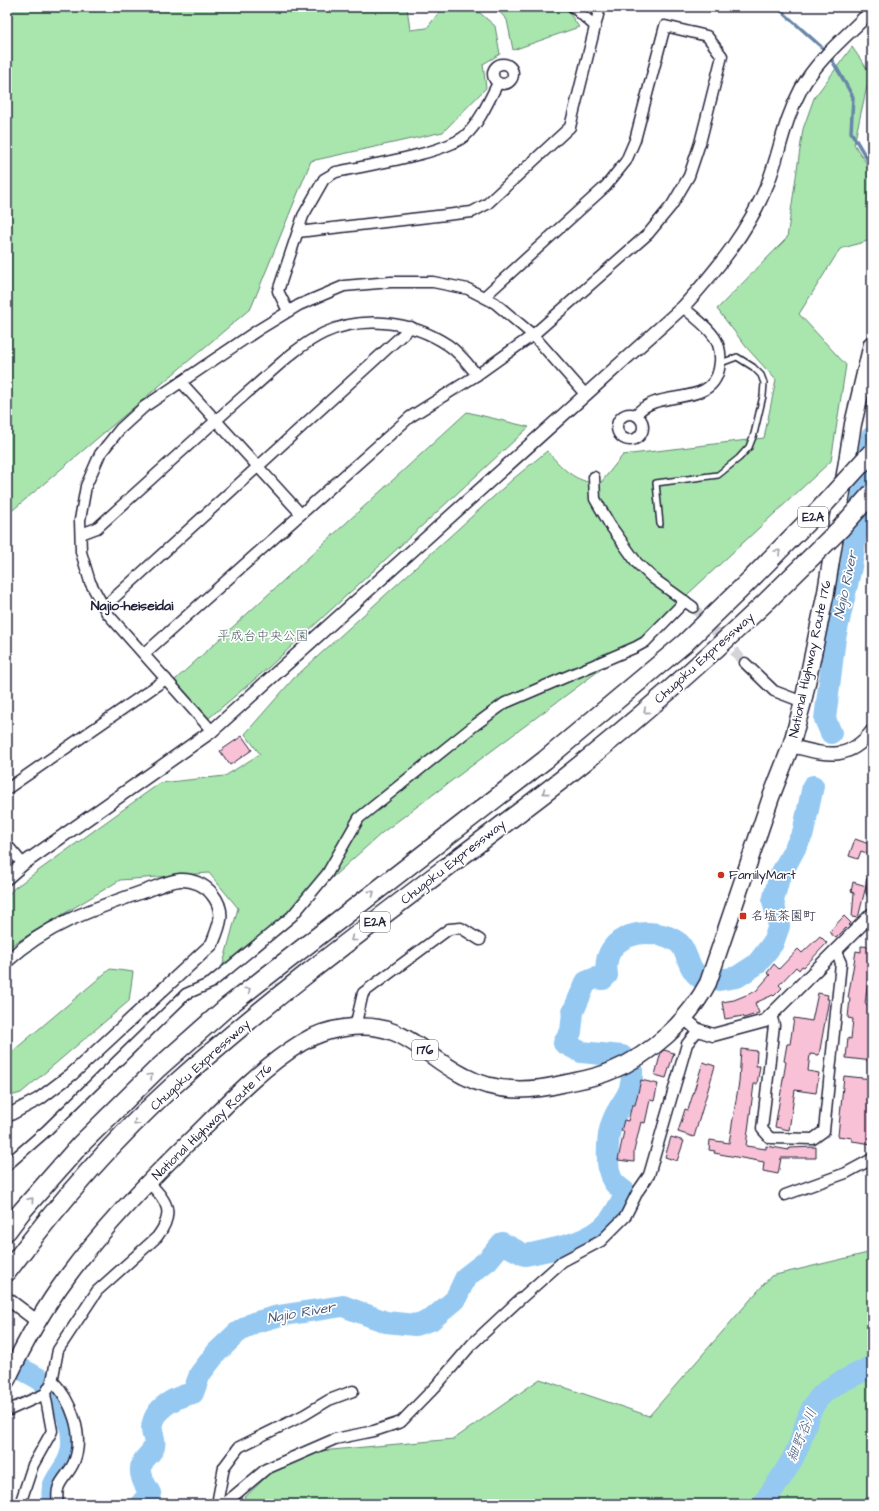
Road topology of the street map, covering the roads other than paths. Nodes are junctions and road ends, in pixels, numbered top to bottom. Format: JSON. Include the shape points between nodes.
{"nodes":[{"id":1,"x":573,"y":7,"type":"edge"},
{"id":2,"x":600,"y":7,"type":"edge"},
{"id":3,"x":872,"y":10,"type":"edge"},
{"id":4,"x":595,"y":26,"type":"junction"},
{"id":5,"x":498,"y":83,"type":"dead end"},
{"id":6,"x":298,"y":232,"type":"junction"},
{"id":7,"x":484,"y":297,"type":"junction"},
{"id":8,"x":683,"y":307,"type":"junction"},
{"id":9,"x":288,"y":311,"type":"junction"},
{"id":10,"x":411,"y":328,"type":"junction"},
{"id":11,"x":533,"y":335,"type":"junction"},
{"id":12,"x":872,"y":344,"type":"edge"},
{"id":13,"x":721,"y":363,"type":"junction"},
{"id":14,"x":477,"y":375,"type":"junction"},
{"id":15,"x":181,"y":382,"type":"junction"},
{"id":16,"x":585,"y":394,"type":"junction"},
{"id":17,"x":636,"y":415,"type":"dead end"},
{"id":18,"x":216,"y":420,"type":"junction"},
{"id":19,"x":872,"y":452,"type":"edge"},
{"id":20,"x":259,"y":468,"type":"junction"},
{"id":21,"x":594,"y":477,"type":"dead end"},
{"id":22,"x":872,"y":493,"type":"edge"},
{"id":23,"x":301,"y":514,"type":"junction"},
{"id":24,"x":660,"y":524,"type":"dead end"},
{"id":25,"x":80,"y":534,"type":"junction"},
{"id":26,"x":104,"y":607,"type":"junction"},
{"id":27,"x":144,"y":654,"type":"junction"},
{"id":28,"x":745,"y":662,"type":"tunnel mouth"},
{"id":29,"x":166,"y":680,"type":"junction"},
{"id":30,"x":803,"y":702,"type":"junction"},
{"id":31,"x":212,"y":731,"type":"junction"},
{"id":32,"x":872,"y":731,"type":"edge"},
{"id":33,"x":791,"y":746,"type":"junction"},
{"id":34,"x":7,"y":789,"type":"edge"},
{"id":35,"x":7,"y":845,"type":"edge"},
{"id":36,"x":23,"y":864,"type":"junction"},
{"id":37,"x":7,"y":878,"type":"edge"},
{"id":38,"x":872,"y":882,"type":"edge"},
{"id":39,"x":872,"y":892,"type":"edge"},
{"id":40,"x":872,"y":914,"type":"edge"},
{"id":41,"x":480,"y":940,"type":"dead end"},
{"id":42,"x":835,"y":950,"type":"junction"},
{"id":43,"x":7,"y":961,"type":"edge"},
{"id":44,"x":771,"y":1015,"type":"junction"},
{"id":45,"x":684,"y":1018,"type":"junction"},
{"id":46,"x":355,"y":1027,"type":"junction"},
{"id":47,"x":698,"y":1030,"type":"junction"},
{"id":48,"x":7,"y":1116,"type":"edge"},
{"id":49,"x":872,"y":1159,"type":"edge"},
{"id":50,"x":7,"y":1165,"type":"edge"},
{"id":51,"x":149,"y":1183,"type":"junction"},
{"id":52,"x":785,"y":1195,"type":"dead end"},
{"id":53,"x":7,"y":1231,"type":"edge"},
{"id":54,"x":7,"y":1272,"type":"edge"},
{"id":55,"x":9,"y":1300,"type":"dead end"},
{"id":56,"x":38,"y":1321,"type":"junction"},
{"id":57,"x":7,"y":1380,"type":"edge"},
{"id":58,"x":52,"y":1380,"type":"junction"},
{"id":59,"x":354,"y":1391,"type":"dead end"},
{"id":60,"x":45,"y":1394,"type":"junction"},
{"id":61,"x":7,"y":1411,"type":"edge"},
{"id":62,"x":20,"y":1504,"type":"edge"},
{"id":63,"x":58,"y":1504,"type":"edge"},
{"id":64,"x":217,"y":1504,"type":"edge"},
{"id":65,"x":224,"y":1504,"type":"edge"}],
"edges":[{"from":1,"to":4,"type":"street"},
{"from":2,"to":4,"type":"street"},
{"from":3,"to":8,"type":"street","via":[[818,65],[802,88],[786,122],[768,183],[749,221],[726,257]]},
{"from":4,"to":6,"type":"street","via":[[570,127],[487,204],[472,212]]},
{"from":5,"to":6,"type":"street","via":[[466,135],[447,147],[336,172],[324,179],[303,216]]},
{"from":6,"to":9,"type":"street","via":[[278,291]]},
{"from":7,"to":9,"type":"street","via":[[468,289],[433,282],[391,282],[344,286]]},
{"from":7,"to":11,"type":"street"},
{"from":7,"to":11,"type":"street","via":[[606,186],[626,161],[635,140],[665,26],[707,36],[722,56],[689,176],[672,205],[639,243]]},
{"from":8,"to":13,"type":"street","via":[[717,338]]},
{"from":8,"to":16,"type":"street"},
{"from":9,"to":15,"type":"street"},
{"from":10,"to":14,"type":"street","via":[[448,345]]},
{"from":10,"to":18,"type":"street","via":[[388,322],[366,323],[347,325],[324,333],[302,346]]},
{"from":10,"to":20,"type":"street"},
{"from":11,"to":14,"type":"street"},
{"from":11,"to":16,"type":"street"},
{"from":12,"to":30,"type":"highway","name":"National Highway Route 176","number":"176","via":[[853,424],[826,592]]},
{"from":13,"to":17,"type":"street","via":[[719,372],[710,386],[701,392],[652,403]]},
{"from":13,"to":24,"type":"lane","via":[[737,357],[761,375],[764,383],[763,396],[754,434],[749,447],[718,476],[656,483]]},
{"from":14,"to":23,"type":"street","via":[[410,417]]},
{"from":15,"to":18,"type":"street"},
{"from":15,"to":25,"type":"street","via":[[144,407],[120,429],[100,454],[86,486]]},
{"from":16,"to":31,"type":"street"},
{"from":18,"to":20,"type":"street"},
{"from":18,"to":25,"type":"street","via":[[97,528]]},
{"from":53,"to":19,"type":"highway","name":"Chugoku Expressway","number":"E2A","one_way":true,"bridge":true,"via":[[80,1145],[156,1070],[226,1007],[562,746],[685,643],[819,510]]},
{"from":20,"to":23,"type":"street"},
{"from":20,"to":26,"type":"street"},
{"from":21,"to":50,"type":"street","via":[[595,499],[610,526],[637,563],[654,579],[689,604],[636,647],[505,703],[359,818],[327,874],[292,916],[211,983],[186,994],[46,1131]]},
{"from":22,"to":54,"type":"highway","name":"Chugoku Expressway","number":"E2A","one_way":true,"bridge":true,"via":[[841,528],[708,658],[564,778],[313,970],[173,1087],[98,1161],[41,1227]]},
{"from":23,"to":27,"type":"street"},
{"from":25,"to":26,"type":"street","via":[[81,552],[90,582]]},
{"from":26,"to":27,"type":"street","via":[[106,613]]},
{"from":27,"to":29,"type":"street"},
{"from":28,"to":30,"type":"street","via":[[774,691]]},
{"from":29,"to":31,"type":"street"},
{"from":29,"to":34,"type":"street"},
{"from":30,"to":33,"type":"highway","name":"National Highway Route 176","number":"176"},
{"from":31,"to":36,"type":"street"},
{"from":32,"to":33,"type":"street","via":[[851,749],[838,754],[826,754]]},
{"from":33,"to":45,"type":"highway","name":"National Highway Route 176","number":"176","via":[[770,797],[708,983]]},
{"from":35,"to":36,"type":"street"},
{"from":36,"to":37,"type":"street"},
{"from":38,"to":39,"type":"street"},
{"from":40,"to":42,"type":"street"},
{"from":41,"to":46,"type":"street","via":[[462,928],[449,929],[363,993]]},
{"from":42,"to":44,"type":"street"},
{"from":42,"to":44,"type":"street","via":[[841,963],[824,1131],[813,1139],[770,1138],[762,1129],[774,1025]]},
{"from":43,"to":48,"type":"street","via":[[60,923],[87,911],[179,880],[196,882],[209,890],[218,902],[222,914],[212,944],[72,1074],[39,1099]]},
{"from":44,"to":47,"type":"street","via":[[765,1021],[713,1035]]},
{"from":45,"to":46,"type":"highway","name":"National Highway Route 176","number":"176","via":[[650,1048],[613,1070],[590,1078],[543,1088],[516,1090],[487,1086],[464,1077],[408,1038],[394,1032]]},
{"from":45,"to":47,"type":"street"},
{"from":46,"to":51,"type":"highway","name":"National Highway Route 176","number":"176","via":[[329,1030],[315,1036],[268,1067]]},
{"from":47,"to":65,"type":"street","via":[[687,1044],[649,1175],[626,1217],[601,1241],[563,1261],[518,1301],[472,1344],[401,1422],[374,1431],[334,1439],[266,1469]]},
{"from":49,"to":52,"type":"street","via":[[846,1173]]},
{"from":51,"to":56,"type":"highway","name":"National Highway Route 176","number":"176","via":[[67,1276]]},
{"from":51,"to":58,"type":"street","via":[[160,1193],[167,1207],[165,1227],[97,1291],[58,1350]]},
{"from":55,"to":56,"type":"street"},
{"from":56,"to":57,"type":"highway","name":"National Highway Route 176","number":"176"},
{"from":58,"to":60,"type":"street"},
{"from":58,"to":63,"type":"street","via":[[61,1389],[69,1404],[77,1426],[78,1439],[74,1464],[61,1481]]},
{"from":59,"to":64,"type":"street","via":[[330,1400],[239,1447],[224,1467]]},
{"from":60,"to":61,"type":"street"},
{"from":60,"to":62,"type":"street","via":[[52,1431],[33,1466]]}]}
